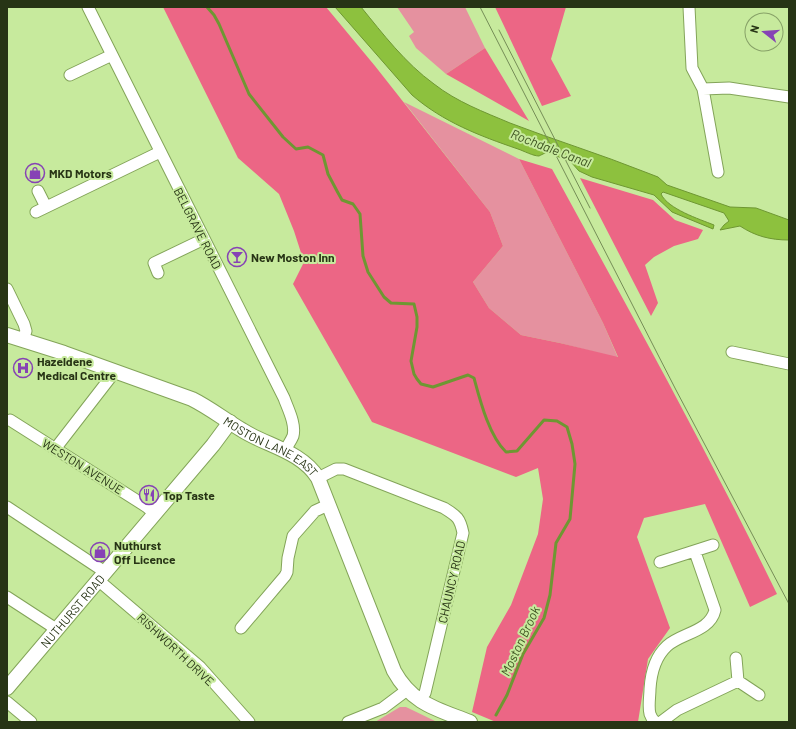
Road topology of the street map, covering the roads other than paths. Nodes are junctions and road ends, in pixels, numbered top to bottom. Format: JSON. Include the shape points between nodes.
{"nodes":[{"id":1,"x":88,"y":7,"type":"edge"},
{"id":2,"x":689,"y":7,"type":"edge"},
{"id":3,"x":112,"y":55,"type":"junction"},
{"id":4,"x":70,"y":75,"type":"dead end"},
{"id":5,"x":703,"y":90,"type":"junction"},
{"id":6,"x":789,"y":97,"type":"edge"},
{"id":7,"x":160,"y":152,"type":"junction"},
{"id":8,"x":718,"y":172,"type":"dead end"},
{"id":9,"x":38,"y":191,"type":"dead end"},
{"id":10,"x":204,"y":239,"type":"junction"},
{"id":11,"x":158,"y":273,"type":"dead end"},
{"id":12,"x":7,"y":289,"type":"edge"},
{"id":13,"x":7,"y":335,"type":"edge"},
{"id":14,"x":23,"y":340,"type":"junction"},
{"id":15,"x":732,"y":352,"type":"dead end"},
{"id":16,"x":789,"y":364,"type":"edge"},
{"id":17,"x":113,"y":370,"type":"junction"},
{"id":18,"x":10,"y":420,"type":"dead end"},
{"id":19,"x":230,"y":422,"type":"junction"},
{"id":20,"x":55,"y":449,"type":"junction"},
{"id":21,"x":285,"y":450,"type":"junction"},
{"id":22,"x":318,"y":478,"type":"junction"},
{"id":23,"x":328,"y":505,"type":"junction"},
{"id":24,"x":7,"y":507,"type":"edge"},
{"id":25,"x":155,"y":514,"type":"junction"},
{"id":26,"x":713,"y":545,"type":"dead end"},
{"id":27,"x":695,"y":552,"type":"junction"},
{"id":28,"x":660,"y":562,"type":"dead end"},
{"id":29,"x":102,"y":576,"type":"junction"},
{"id":30,"x":7,"y":597,"type":"edge"},
{"id":31,"x":242,"y":629,"type":"dead end"},
{"id":32,"x":56,"y":630,"type":"junction"},
{"id":33,"x":736,"y":658,"type":"dead end"},
{"id":34,"x":738,"y":680,"type":"junction"},
{"id":35,"x":7,"y":688,"type":"edge"},
{"id":36,"x":407,"y":690,"type":"junction"},
{"id":37,"x":759,"y":695,"type":"dead end"},
{"id":38,"x":419,"y":700,"type":"junction"},
{"id":39,"x":7,"y":702,"type":"edge"},
{"id":40,"x":31,"y":722,"type":"edge"},
{"id":41,"x":249,"y":722,"type":"edge"},
{"id":42,"x":348,"y":722,"type":"edge"},
{"id":43,"x":470,"y":722,"type":"edge"},
{"id":44,"x":655,"y":722,"type":"edge"},
{"id":45,"x":661,"y":722,"type":"edge"}],
"edges":[{"from":1,"to":3,"type":"street","name":"BELGRAVE ROAD"},
{"from":2,"to":5,"type":"street","via":[[692,68]]},
{"from":3,"to":4,"type":"street"},
{"from":3,"to":7,"type":"street","name":"BELGRAVE ROAD"},
{"from":5,"to":6,"type":"street","via":[[729,88]]},
{"from":5,"to":8,"type":"street"},
{"from":7,"to":9,"type":"street","via":[[41,210]]},
{"from":7,"to":10,"type":"street","name":"BELGRAVE ROAD"},
{"from":10,"to":11,"type":"street","via":[[154,263]]},
{"from":10,"to":21,"type":"street","name":"BELGRAVE ROAD","via":[[288,408],[293,435]]},
{"from":12,"to":14,"type":"street","via":[[24,324],[26,331]]},
{"from":13,"to":14,"type":"street","name":"MOSTON LANE EAST"},
{"from":14,"to":17,"type":"street","name":"MOSTON LANE EAST"},
{"from":15,"to":16,"type":"street"},
{"from":17,"to":19,"type":"street","name":"MOSTON LANE EAST","via":[[192,399]]},
{"from":17,"to":20,"type":"street","via":[[110,378]]},
{"from":18,"to":20,"type":"street","name":"WESTON AVENUE"},
{"from":19,"to":21,"type":"street","name":"MOSTON LANE EAST","via":[[243,431]]},
{"from":19,"to":25,"type":"street","name":"NUTHURST ROAD"},
{"from":20,"to":25,"type":"street","name":"WESTON AVENUE"},
{"from":21,"to":22,"type":"street","name":"MOSTON LANE EAST","via":[[307,464]]},
{"from":22,"to":23,"type":"street","name":"MOSTON LANE EAST"},
{"from":22,"to":38,"type":"street","name":"CHAUNCY ROAD","via":[[336,469],[344,469],[444,508],[458,518],[461,524],[463,533],[425,693]]},
{"from":23,"to":31,"type":"street","via":[[314,511],[293,536],[285,576]]},
{"from":23,"to":36,"type":"street","name":"MOSTON LANE EAST","via":[[394,671]]},
{"from":24,"to":29,"type":"street","name":"RISHWORTH DRIVE","via":[[98,566]]},
{"from":25,"to":29,"type":"street","name":"NUTHURST ROAD"},
{"from":26,"to":27,"type":"street"},
{"from":27,"to":28,"type":"street"},
{"from":27,"to":44,"type":"street","via":[[715,610],[709,623],[677,639],[657,658],[650,688],[650,713]]},
{"from":29,"to":32,"type":"street","name":"NUTHURST ROAD"},
{"from":29,"to":41,"type":"street","name":"RISHWORTH DRIVE","via":[[200,668]]},
{"from":30,"to":32,"type":"street"},
{"from":32,"to":35,"type":"street","name":"NUTHURST ROAD"},
{"from":33,"to":34,"type":"street"},
{"from":34,"to":37,"type":"street"},
{"from":34,"to":45,"type":"street","via":[[677,710]]},
{"from":36,"to":38,"type":"street","name":"MOSTON LANE EAST"},
{"from":36,"to":42,"type":"street","via":[[384,708]]},
{"from":38,"to":43,"type":"street","name":"MOSTON LANE EAST"},
{"from":39,"to":40,"type":"street"}]}
